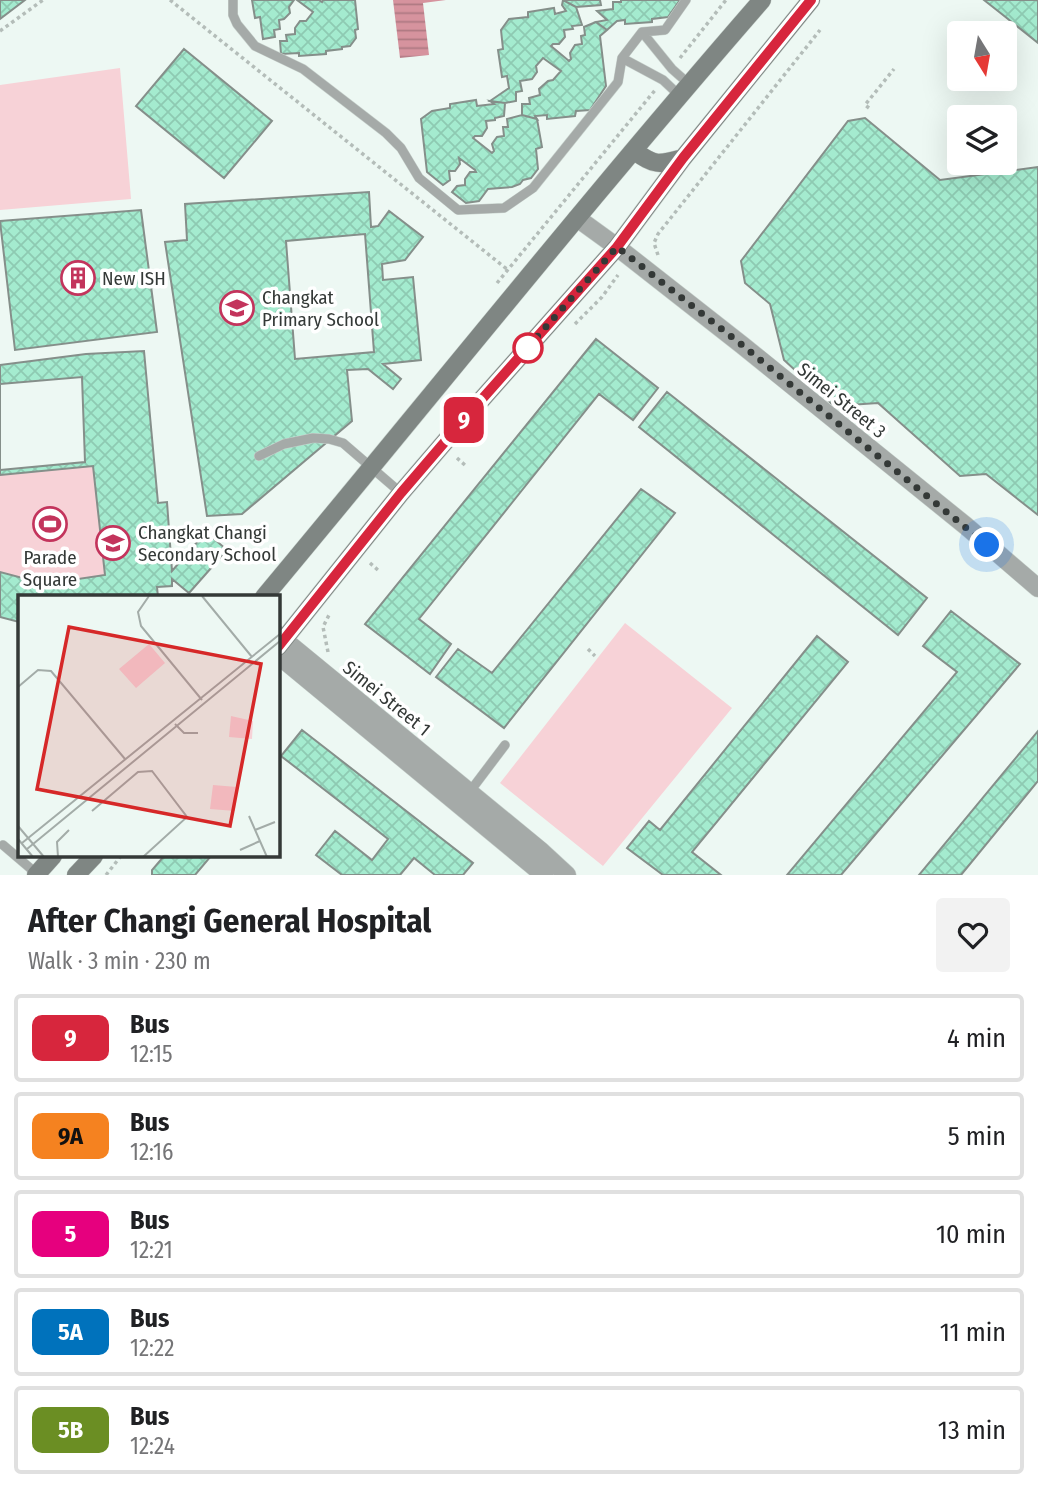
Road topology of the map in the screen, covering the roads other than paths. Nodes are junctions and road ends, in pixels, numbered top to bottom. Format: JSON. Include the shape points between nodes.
{"nodes":[{"id":1,"x":233,"y":0,"type":"edge"},
{"id":2,"x":686,"y":0,"type":"edge"},
{"id":3,"x":762,"y":0,"type":"edge"},
{"id":4,"x":811,"y":0,"type":"edge"},
{"id":5,"x":642,"y":32,"type":"junction"},
{"id":6,"x":622,"y":58,"type":"junction"},
{"id":7,"x":684,"y":90,"type":"junction"},
{"id":8,"x":635,"y":150,"type":"junction"},
{"id":9,"x":683,"y":158,"type":"junction"},
{"id":10,"x":577,"y":218,"type":"junction"},
{"id":11,"x":617,"y":247,"type":"junction"},
{"id":12,"x":259,"y":456,"type":"dead end"},
{"id":13,"x":372,"y":467,"type":"junction"},
{"id":14,"x":401,"y":493,"type":"junction"},
{"id":15,"x":1038,"y":589,"type":"edge"},
{"id":16,"x":266,"y":595,"type":"edge"},
{"id":17,"x":280,"y":644,"type":"edge"},
{"id":18,"x":505,"y":745,"type":"dead end"},
{"id":19,"x":464,"y":798,"type":"junction"},
{"id":20,"x":3,"y":845,"type":"dead end"},
{"id":21,"x":51,"y":858,"type":"edge"},
{"id":22,"x":92,"y":858,"type":"edge"},
{"id":23,"x":37,"y":875,"type":"edge"},
{"id":24,"x":76,"y":875,"type":"edge"},
{"id":25,"x":544,"y":875,"type":"edge"},
{"id":26,"x":567,"y":875,"type":"edge"}],
"edges":[{"from":1,"to":6,"type":"lane","via":[[237,24],[255,46],[303,69],[386,133],[419,178],[458,210],[504,208],[533,188],[618,82]]},
{"from":2,"to":5,"type":"lane","via":[[664,30]]},
{"from":3,"to":7,"type":"main road"},
{"from":4,"to":9,"type":"main road"},
{"from":5,"to":6,"type":"lane"},
{"from":5,"to":7,"type":"lane"},
{"from":6,"to":7,"type":"lane"},
{"from":7,"to":8,"type":"main road"},
{"from":8,"to":9,"type":"main road","via":[[655,163]]},
{"from":8,"to":10,"type":"main road"},
{"from":9,"to":11,"type":"main road"},
{"from":10,"to":11,"type":"street","name":"Simei Street 3"},
{"from":10,"to":13,"type":"main road"},
{"from":11,"to":14,"type":"main road"},
{"from":11,"to":15,"type":"street","name":"Simei Street 3","via":[[966,526]]},
{"from":12,"to":13,"type":"lane","via":[[284,444],[330,439],[343,443]]},
{"from":13,"to":14,"type":"lane"},
{"from":13,"to":16,"type":"main road"},
{"from":14,"to":17,"type":"main road"},
{"from":17,"to":19,"type":"street","name":"Simei Street 1"},
{"from":18,"to":19,"type":"lane"},
{"from":19,"to":25,"type":"street","name":"Simei Street 1"},
{"from":19,"to":26,"type":"street","name":"Simei Street 1"},
{"from":20,"to":23,"type":"lane"},
{"from":21,"to":23,"type":"main road"},
{"from":22,"to":24,"type":"main road"}]}
